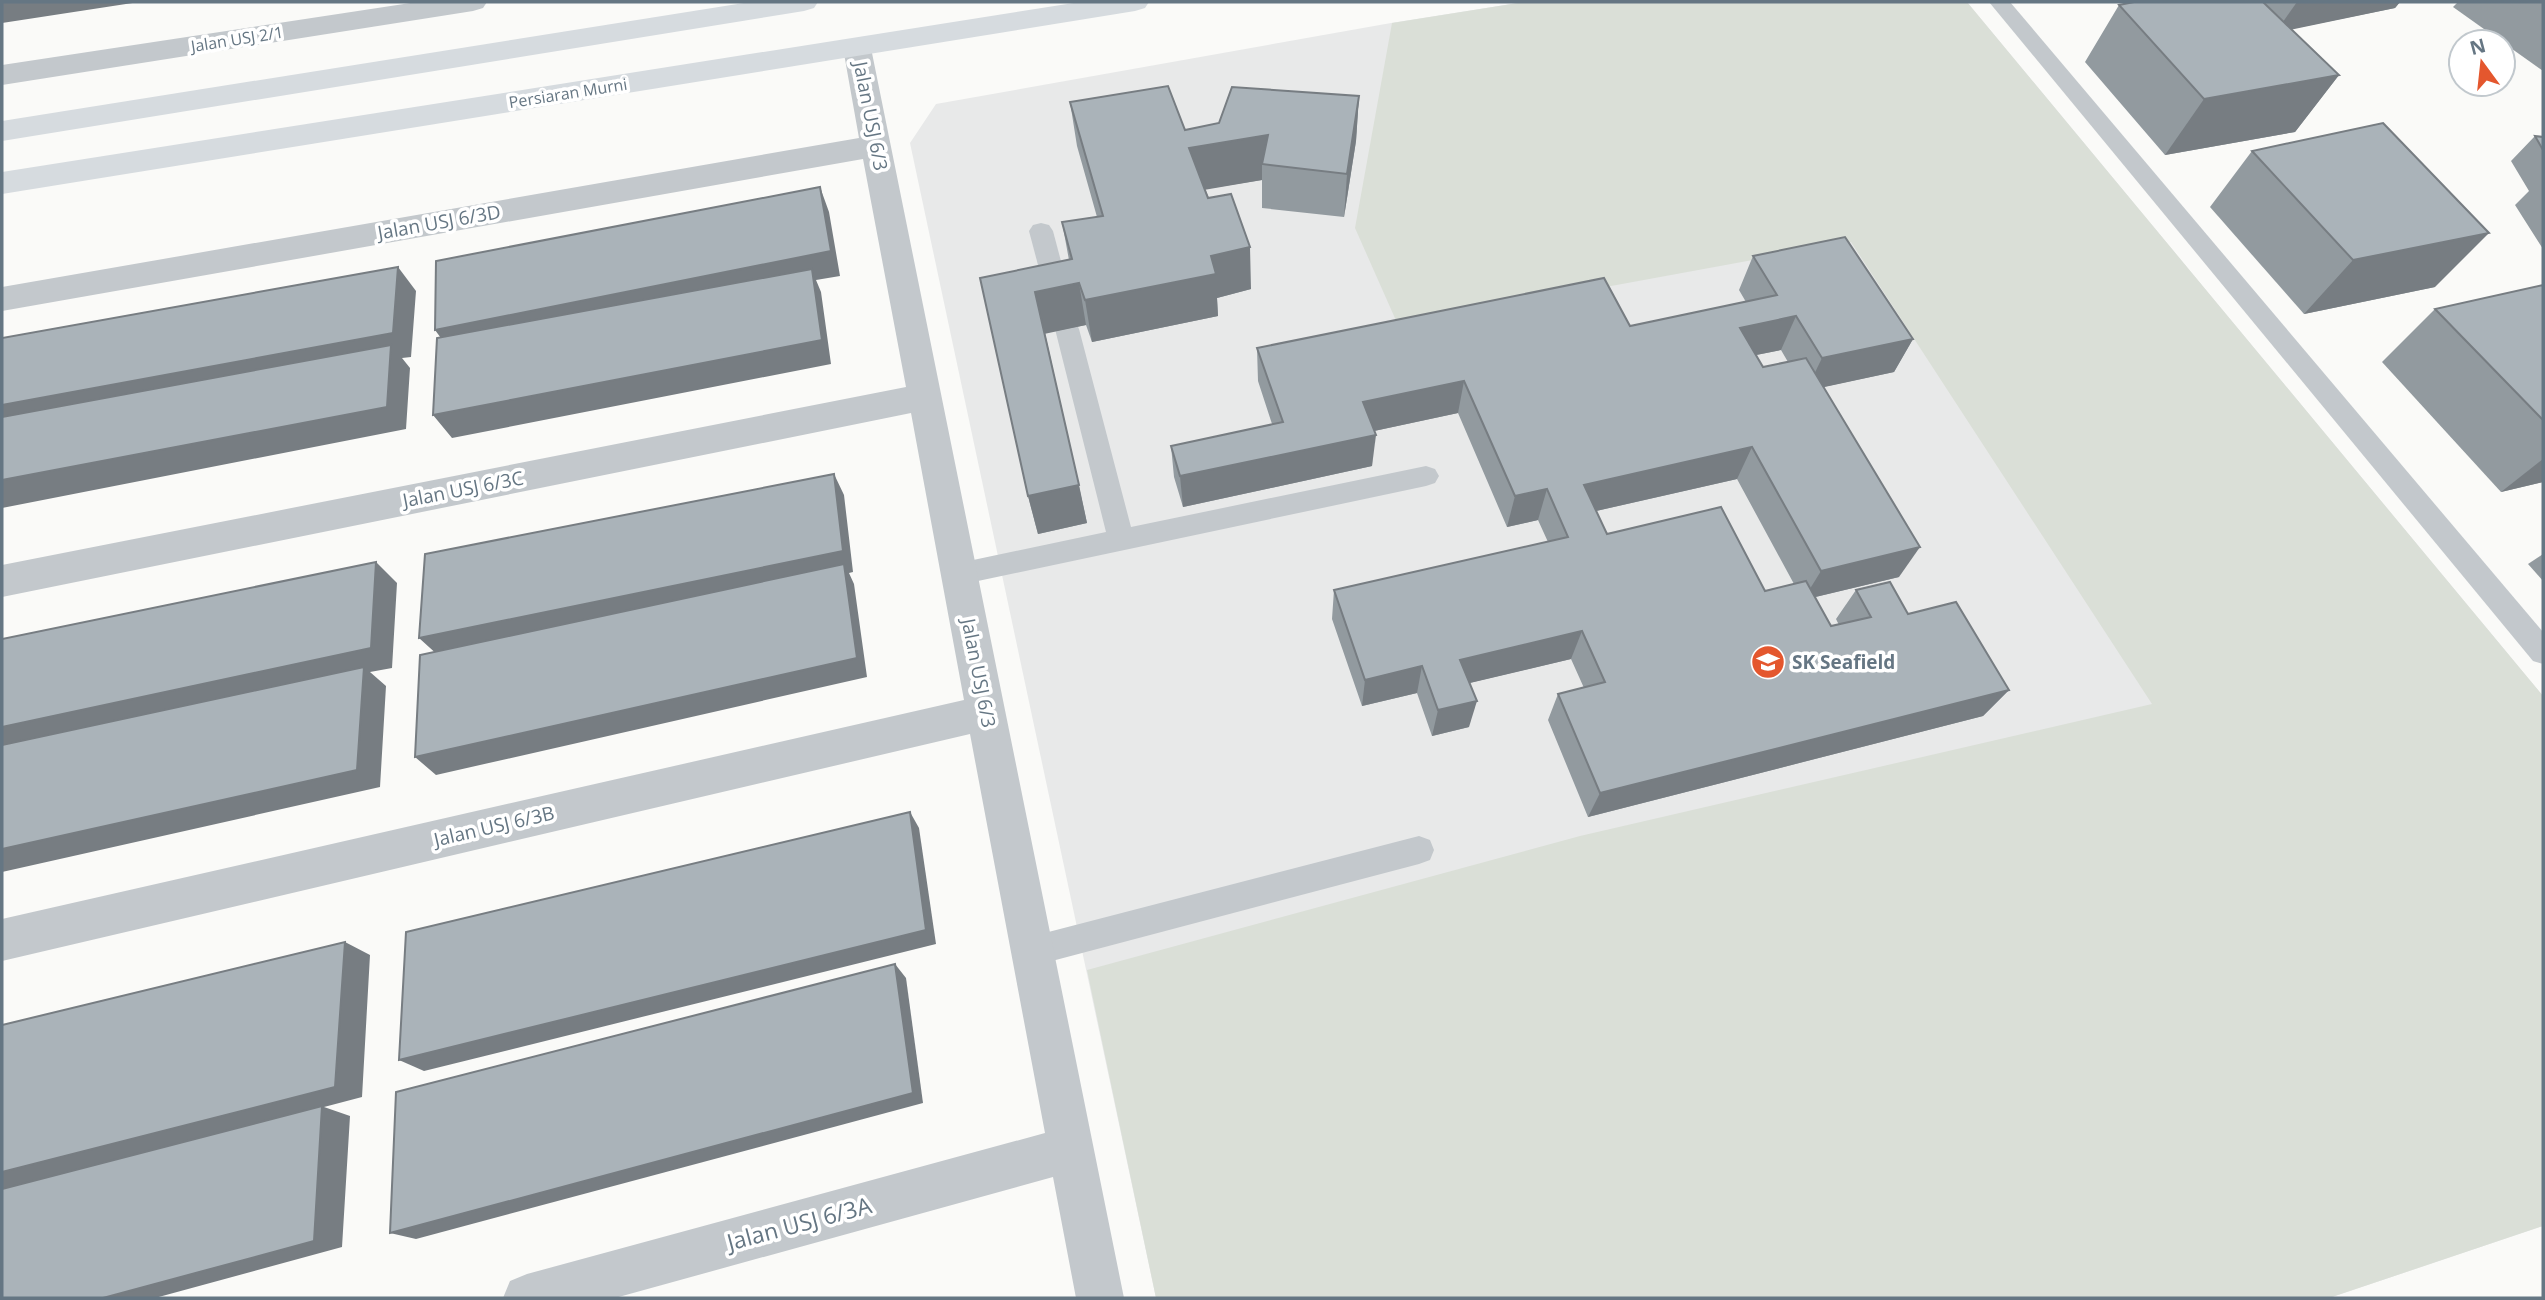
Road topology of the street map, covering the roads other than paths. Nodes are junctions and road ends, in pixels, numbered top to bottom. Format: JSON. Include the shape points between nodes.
{"nodes":[{"id":1,"x":473,"y":2,"type":"edge"},
{"id":2,"x":804,"y":2,"type":"edge"},
{"id":3,"x":1135,"y":2,"type":"edge"},
{"id":4,"x":1999,"y":2,"type":"edge"},
{"id":5,"x":427,"y":5,"type":"edge"},
{"id":6,"x":857,"y":48,"type":"junction"},
{"id":7,"x":2,"y":75,"type":"edge"},
{"id":8,"x":2,"y":131,"type":"edge"},
{"id":9,"x":876,"y":146,"type":"junction"},
{"id":10,"x":2,"y":183,"type":"edge"},
{"id":11,"x":1041,"y":231,"type":"dead end"},
{"id":12,"x":2,"y":299,"type":"edge"},
{"id":13,"x":925,"y":397,"type":"junction"},
{"id":14,"x":1426,"y":475,"type":"dead end"},
{"id":15,"x":1121,"y":539,"type":"junction"},
{"id":16,"x":959,"y":574,"type":"junction"},
{"id":17,"x":2,"y":581,"type":"edge"},
{"id":18,"x":2543,"y":652,"type":"edge"},
{"id":19,"x":986,"y":713,"type":"junction"},
{"id":20,"x":1419,"y":850,"type":"dead end"},
{"id":21,"x":2,"y":940,"type":"edge"},
{"id":22,"x":1033,"y":951,"type":"junction"},
{"id":23,"x":1070,"y":1149,"type":"junction"},
{"id":24,"x":527,"y":1298,"type":"edge"},
{"id":25,"x":1100,"y":1298,"type":"edge"}],
"edges":[{"from":1,"to":5,"type":"street","name":"Jalan USJ 2/1"},
{"from":2,"to":8,"type":"main road"},
{"from":3,"to":6,"type":"main road","name":"Persiaran Murni"},
{"from":4,"to":18,"type":"lane"},
{"from":5,"to":7,"type":"street","name":"Jalan USJ 2/1"},
{"from":6,"to":9,"type":"street","name":"Jalan USJ 6/3"},
{"from":6,"to":10,"type":"main road","name":"Persiaran Murni"},
{"from":9,"to":12,"type":"street","name":"Jalan USJ 6/3D"},
{"from":9,"to":13,"type":"street","name":"Jalan USJ 6/3"},
{"from":11,"to":15,"type":"lane"},
{"from":13,"to":16,"type":"street","name":"Jalan USJ 6/3"},
{"from":13,"to":17,"type":"street","name":"Jalan USJ 6/3C"},
{"from":14,"to":15,"type":"lane"},
{"from":15,"to":16,"type":"lane"},
{"from":16,"to":19,"type":"street","name":"Jalan USJ 6/3"},
{"from":19,"to":21,"type":"street","name":"Jalan USJ 6/3B"},
{"from":19,"to":22,"type":"street","name":"Jalan USJ 6/3"},
{"from":20,"to":22,"type":"lane"},
{"from":22,"to":23,"type":"street","name":"Jalan USJ 6/3"},
{"from":23,"to":24,"type":"street","name":"Jalan USJ 6/3A"},
{"from":23,"to":25,"type":"street","name":"Jalan USJ 6/3"}]}
